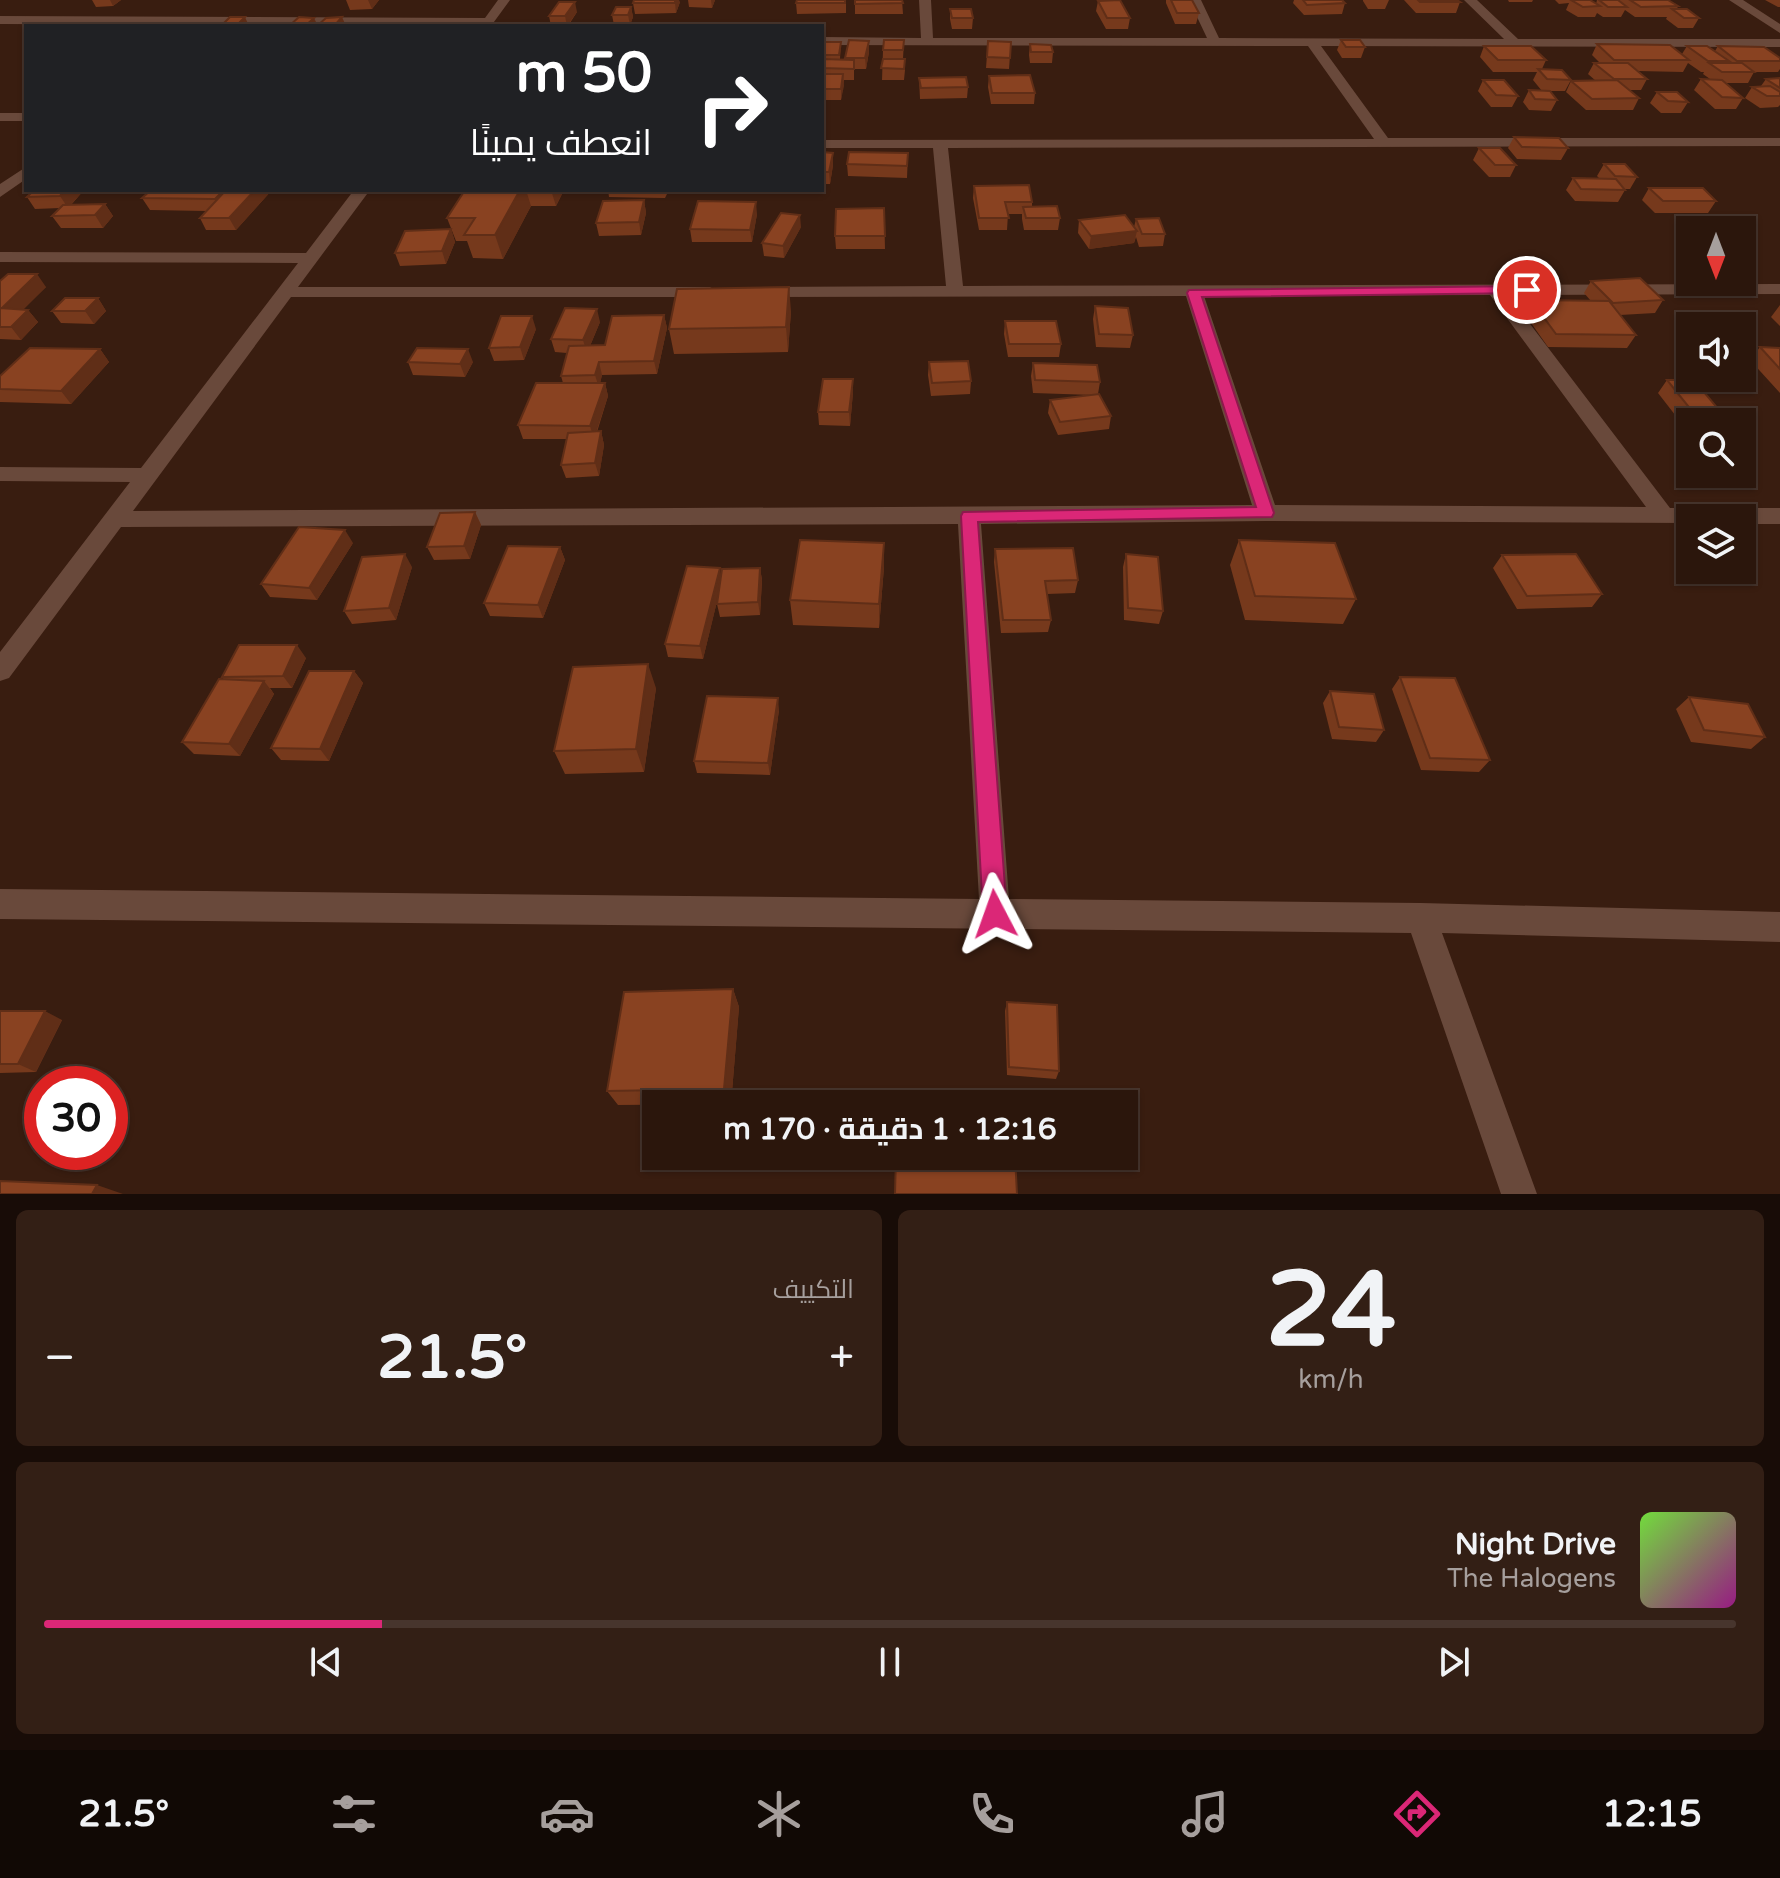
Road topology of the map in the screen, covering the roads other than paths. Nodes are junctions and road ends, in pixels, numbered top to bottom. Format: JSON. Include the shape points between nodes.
{"nodes":[{"id":1,"x":504,"y":0,"type":"edge"},
{"id":2,"x":925,"y":0,"type":"edge"},
{"id":3,"x":1195,"y":0,"type":"edge"},
{"id":4,"x":1470,"y":0,"type":"edge"},
{"id":5,"x":1735,"y":0,"type":"edge"},
{"id":6,"x":0,"y":20,"type":"edge"},
{"id":7,"x":486,"y":24,"type":"edge"},
{"id":8,"x":1780,"y":29,"type":"edge"},
{"id":9,"x":824,"y":41,"type":"edge"},
{"id":10,"x":927,"y":42,"type":"junction"},
{"id":11,"x":1215,"y":42,"type":"junction"},
{"id":12,"x":1312,"y":42,"type":"junction"},
{"id":13,"x":1515,"y":43,"type":"junction"},
{"id":14,"x":1780,"y":43,"type":"edge"},
{"id":15,"x":0,"y":117,"type":"edge"},
{"id":16,"x":24,"y":117,"type":"edge"},
{"id":17,"x":1780,"y":142,"type":"edge"},
{"id":18,"x":1384,"y":143,"type":"junction"},
{"id":19,"x":824,"y":144,"type":"edge"},
{"id":20,"x":940,"y":144,"type":"junction"},
{"id":21,"x":24,"y":173,"type":"edge"},
{"id":22,"x":0,"y":192,"type":"edge"},
{"id":23,"x":360,"y":192,"type":"edge"},
{"id":24,"x":0,"y":257,"type":"edge"},
{"id":25,"x":311,"y":258,"type":"junction"},
{"id":26,"x":1780,"y":289,"type":"edge"},
{"id":27,"x":1496,"y":291,"type":"junction"},
{"id":28,"x":286,"y":292,"type":"junction"},
{"id":29,"x":955,"y":293,"type":"junction"},
{"id":30,"x":1194,"y":293,"type":"junction"},
{"id":31,"x":0,"y":474,"type":"edge"},
{"id":32,"x":148,"y":475,"type":"junction"},
{"id":33,"x":1266,"y":513,"type":"junction"},
{"id":34,"x":1664,"y":515,"type":"junction"},
{"id":35,"x":969,"y":516,"type":"junction"},
{"id":36,"x":1780,"y":516,"type":"edge"},
{"id":37,"x":115,"y":519,"type":"junction"},
{"id":38,"x":0,"y":671,"type":"edge"},
{"id":39,"x":0,"y":904,"type":"edge"},
{"id":40,"x":995,"y":914,"type":"junction"},
{"id":41,"x":1421,"y":918,"type":"junction"},
{"id":42,"x":1780,"y":927,"type":"edge"},
{"id":43,"x":1519,"y":1194,"type":"edge"}],
"edges":[{"from":1,"to":7,"type":"street"},
{"from":2,"to":10,"type":"street"},
{"from":3,"to":11,"type":"street"},
{"from":4,"to":13,"type":"street"},
{"from":5,"to":8,"type":"street"},
{"from":6,"to":7,"type":"street"},
{"from":9,"to":10,"type":"street"},
{"from":10,"to":11,"type":"street"},
{"from":11,"to":12,"type":"street"},
{"from":12,"to":13,"type":"street"},
{"from":12,"to":18,"type":"street"},
{"from":13,"to":14,"type":"street"},
{"from":15,"to":16,"type":"street"},
{"from":17,"to":18,"type":"street"},
{"from":18,"to":20,"type":"street"},
{"from":19,"to":20,"type":"street"},
{"from":20,"to":29,"type":"street"},
{"from":21,"to":22,"type":"street"},
{"from":23,"to":25,"type":"street"},
{"from":24,"to":25,"type":"street"},
{"from":25,"to":28,"type":"street"},
{"from":26,"to":27,"type":"street"},
{"from":27,"to":30,"type":"street"},
{"from":27,"to":34,"type":"street"},
{"from":28,"to":29,"type":"street"},
{"from":28,"to":32,"type":"street"},
{"from":29,"to":30,"type":"street"},
{"from":30,"to":33,"type":"street"},
{"from":31,"to":32,"type":"street"},
{"from":32,"to":37,"type":"street"},
{"from":33,"to":34,"type":"street"},
{"from":33,"to":35,"type":"street"},
{"from":34,"to":36,"type":"street"},
{"from":35,"to":37,"type":"street"},
{"from":35,"to":40,"type":"street"},
{"from":37,"to":38,"type":"street"},
{"from":39,"to":40,"type":"street"},
{"from":40,"to":41,"type":"street"},
{"from":41,"to":42,"type":"street"},
{"from":41,"to":43,"type":"street"}]}
